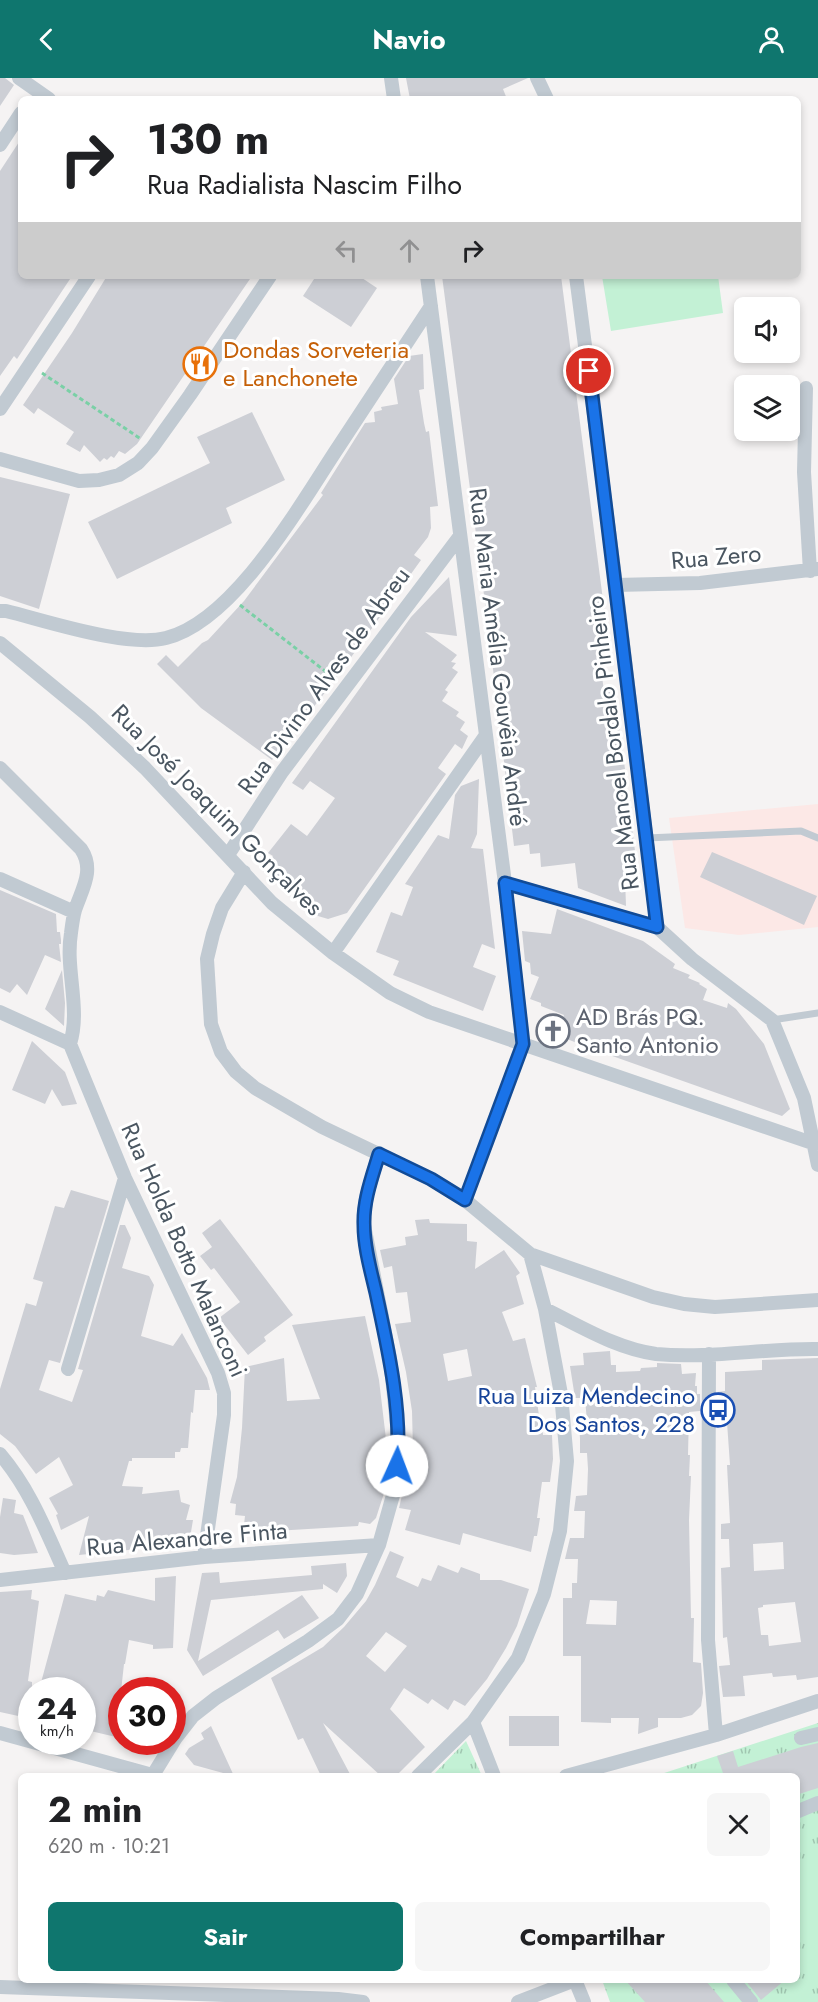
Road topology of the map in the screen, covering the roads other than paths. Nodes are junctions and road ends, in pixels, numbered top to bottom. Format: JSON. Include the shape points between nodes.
{"nodes":[{"id":1,"x":19,"y":78,"type":"edge"},
{"id":2,"x":391,"y":78,"type":"edge"},
{"id":3,"x":537,"y":78,"type":"edge"},
{"id":4,"x":33,"y":95,"type":"edge"},
{"id":5,"x":394,"y":96,"type":"edge"},
{"id":6,"x":546,"y":96,"type":"edge"},
{"id":7,"x":18,"y":118,"type":"edge"},
{"id":8,"x":0,"y":145,"type":"edge"},
{"id":9,"x":88,"y":279,"type":"edge"},
{"id":10,"x":268,"y":279,"type":"edge"},
{"id":11,"x":427,"y":279,"type":"edge"},
{"id":12,"x":576,"y":279,"type":"edge"},
{"id":13,"x":431,"y":306,"type":"junction"},
{"id":14,"x":806,"y":388,"type":"dead end"},
{"id":15,"x":0,"y":409,"type":"edge"},
{"id":16,"x":0,"y":459,"type":"edge"},
{"id":17,"x":460,"y":536,"type":"junction"},
{"id":18,"x":814,"y":570,"type":"edge"},
{"id":19,"x":616,"y":585,"type":"junction"},
{"id":20,"x":0,"y":611,"type":"edge"},
{"id":21,"x":0,"y":643,"type":"edge"},
{"id":22,"x":486,"y":735,"type":"junction"},
{"id":23,"x":0,"y":768,"type":"edge"},
{"id":24,"x":647,"y":838,"type":"junction"},
{"id":25,"x":818,"y":838,"type":"edge"},
{"id":26,"x":228,"y":855,"type":"junction"},
{"id":27,"x":244,"y":872,"type":"junction"},
{"id":28,"x":0,"y":879,"type":"edge"},
{"id":29,"x":505,"y":883,"type":"junction"},
{"id":30,"x":74,"y":912,"type":"junction"},
{"id":31,"x":657,"y":927,"type":"junction"},
{"id":32,"x":333,"y":953,"type":"junction"},
{"id":33,"x":0,"y":1012,"type":"edge"},
{"id":34,"x":818,"y":1013,"type":"edge"},
{"id":35,"x":772,"y":1020,"type":"junction"},
{"id":36,"x":70,"y":1044,"type":"junction"},
{"id":37,"x":523,"y":1044,"type":"junction"},
{"id":38,"x":811,"y":1097,"type":"edge"},
{"id":39,"x":815,"y":1144,"type":"junction"},
{"id":40,"x":379,"y":1154,"type":"junction"},
{"id":41,"x":818,"y":1165,"type":"edge"},
{"id":42,"x":125,"y":1178,"type":"junction"},
{"id":43,"x":465,"y":1200,"type":"junction"},
{"id":44,"x":531,"y":1254,"type":"junction"},
{"id":45,"x":818,"y":1300,"type":"edge"},
{"id":46,"x":545,"y":1309,"type":"junction"},
{"id":47,"x":818,"y":1349,"type":"edge"},
{"id":48,"x":709,"y":1354,"type":"junction"},
{"id":49,"x":68,"y":1369,"type":"dead end"},
{"id":50,"x":0,"y":1454,"type":"edge"},
{"id":51,"x":379,"y":1545,"type":"junction"},
{"id":52,"x":204,"y":1557,"type":"junction"},
{"id":53,"x":65,"y":1573,"type":"junction"},
{"id":54,"x":0,"y":1580,"type":"edge"},
{"id":55,"x":818,"y":1701,"type":"edge"},
{"id":56,"x":473,"y":1722,"type":"junction"},
{"id":57,"x":0,"y":1733,"type":"edge"},
{"id":58,"x":818,"y":1734,"type":"edge"},
{"id":59,"x":716,"y":1735,"type":"junction"},
{"id":60,"x":801,"y":1738,"type":"dead end"},
{"id":61,"x":143,"y":1773,"type":"edge"},
{"id":62,"x":156,"y":1773,"type":"edge"},
{"id":63,"x":421,"y":1773,"type":"edge"},
{"id":64,"x":493,"y":1773,"type":"edge"},
{"id":65,"x":577,"y":1773,"type":"edge"},
{"id":66,"x":818,"y":1803,"type":"edge"},
{"id":67,"x":800,"y":1810,"type":"edge"},
{"id":68,"x":567,"y":1983,"type":"edge"},
{"id":69,"x":576,"y":1983,"type":"edge"},
{"id":70,"x":735,"y":1983,"type":"edge"},
{"id":71,"x":0,"y":1987,"type":"edge"},
{"id":72,"x":363,"y":2002,"type":"edge"},
{"id":73,"x":518,"y":2002,"type":"edge"},
{"id":74,"x":584,"y":2002,"type":"edge"},
{"id":75,"x":751,"y":2002,"type":"edge"}],
"edges":[{"from":1,"to":4,"type":"street"},
{"from":2,"to":5,"type":"street"},
{"from":3,"to":6,"type":"street"},
{"from":7,"to":8,"type":"street"},
{"from":9,"to":15,"type":"street"},
{"from":10,"to":16,"type":"street","via":[[138,463],[119,475],[79,481]]},
{"from":11,"to":13,"type":"street","name":"Rua Maria Amélia Gouvêia André"},
{"from":12,"to":19,"type":"street","name":"Rua Manoel Bordalo Pinheiro"},
{"from":13,"to":17,"type":"street","name":"Rua Maria Amélia Gouvêia André"},
{"from":13,"to":20,"type":"street","via":[[274,542],[252,572],[207,617],[183,633],[144,642]]},
{"from":14,"to":18,"type":"street","via":[[804,472]]},
{"from":17,"to":22,"type":"street","name":"Rua Maria Amélia Gouvêia André"},
{"from":17,"to":26,"type":"street","name":"Rua Divino Alves de Abreu","via":[[282,772]]},
{"from":18,"to":19,"type":"street","name":"Rua Zero","via":[[700,584]]},
{"from":19,"to":24,"type":"street","name":"Rua Manoel Bordalo Pinheiro"},
{"from":21,"to":26,"type":"street","name":"Rua José Joaquim Gonçalves","via":[[114,739]]},
{"from":22,"to":29,"type":"street","name":"Rua Maria Amélia Gouvêia André"},
{"from":22,"to":32,"type":"street"},
{"from":23,"to":30,"type":"street","via":[[87,857],[86,879]]},
{"from":24,"to":25,"type":"lane","via":[[801,831]]},
{"from":24,"to":31,"type":"street","name":"Rua Manoel Bordalo Pinheiro"},
{"from":26,"to":27,"type":"street","name":"Rua José Joaquim Gonçalves"},
{"from":27,"to":32,"type":"street","name":"Rua José Joaquim Gonçalves","via":[[272,903]]},
{"from":27,"to":40,"type":"street","via":[[222,908],[207,959],[211,1024],[221,1052],[255,1088]]},
{"from":28,"to":30,"type":"street"},
{"from":29,"to":31,"type":"street"},
{"from":29,"to":37,"type":"street","name":"Rua Maria Amélia Gouvêia André"},
{"from":30,"to":36,"type":"street","via":[[69,947],[75,1019]]},
{"from":31,"to":35,"type":"street"},
{"from":32,"to":37,"type":"street","name":"Rua José Joaquim Gonçalves","via":[[419,1008]]},
{"from":33,"to":36,"type":"street"},
{"from":34,"to":35,"type":"lane"},
{"from":35,"to":38,"type":"street","via":[[797,1076]]},
{"from":36,"to":42,"type":"street","name":"Rua Holda Botto Malanconi"},
{"from":37,"to":39,"type":"street","name":"Rua José Joaquim Gonçalves"},
{"from":37,"to":43,"type":"lane"},
{"from":38,"to":39,"type":"street"},
{"from":39,"to":41,"type":"street"},
{"from":40,"to":43,"type":"street"},
{"from":40,"to":51,"type":"street","via":[[366,1198],[364,1225],[390,1358],[399,1444],[395,1488]]},
{"from":42,"to":49,"type":"street"},
{"from":42,"to":52,"type":"street","name":"Rua Holda Botto Malanconi","via":[[224,1393],[215,1492]]},
{"from":43,"to":44,"type":"street"},
{"from":44,"to":45,"type":"street","via":[[684,1304],[715,1307]]},
{"from":44,"to":46,"type":"street"},
{"from":46,"to":48,"type":"street","via":[[622,1345],[655,1354]]},
{"from":46,"to":56,"type":"street","via":[[561,1394],[567,1461],[560,1531],[544,1594],[518,1658]]},
{"from":47,"to":48,"type":"street"},
{"from":48,"to":59,"type":"street","via":[[708,1640]]},
{"from":50,"to":53,"type":"street","via":[[35,1505]]},
{"from":51,"to":52,"type":"street","name":"Rua Alexandre Finta"},
{"from":51,"to":62,"type":"street","via":[[357,1594],[338,1619],[193,1716]]},
{"from":52,"to":53,"type":"street","name":"Rua Alexandre Finta"},
{"from":53,"to":54,"type":"street","name":"Rua Alexandre Finta"},
{"from":55,"to":59,"type":"street"},
{"from":56,"to":63,"type":"street"},
{"from":56,"to":64,"type":"street"},
{"from":57,"to":61,"type":"street"},
{"from":58,"to":60,"type":"street"},
{"from":59,"to":65,"type":"street"},
{"from":66,"to":67,"type":"street"},
{"from":68,"to":73,"type":"street"},
{"from":69,"to":74,"type":"street"},
{"from":70,"to":75,"type":"street"},
{"from":71,"to":72,"type":"street"}]}
